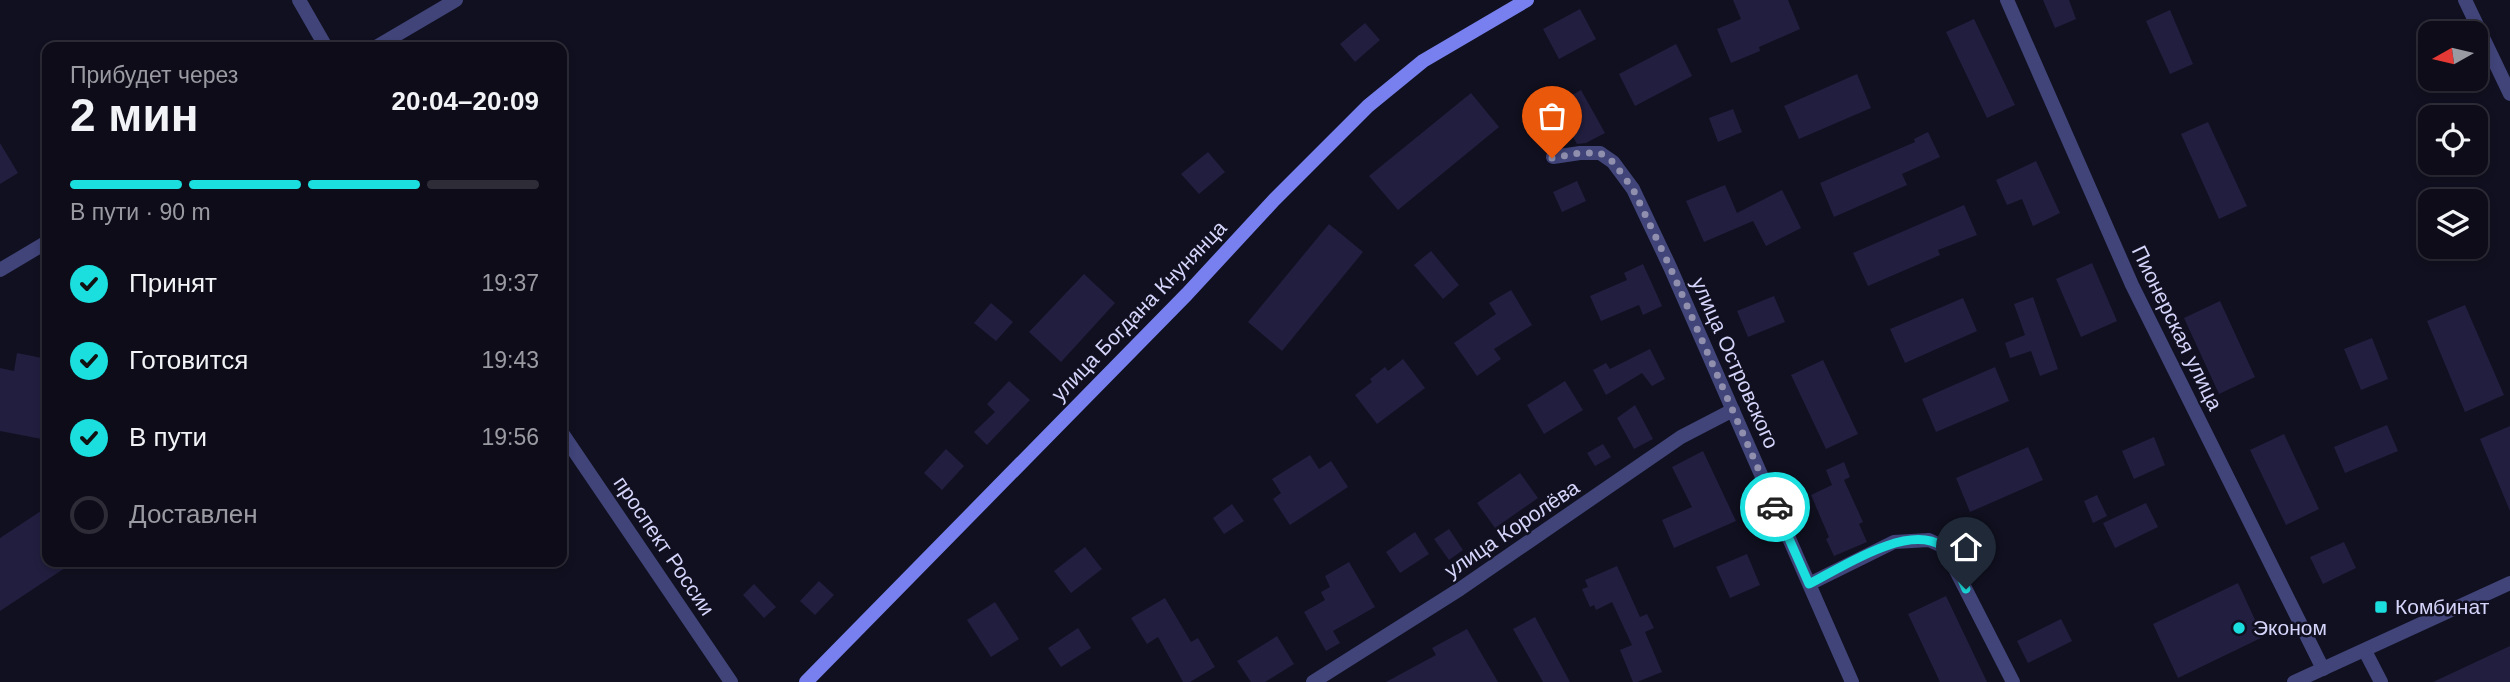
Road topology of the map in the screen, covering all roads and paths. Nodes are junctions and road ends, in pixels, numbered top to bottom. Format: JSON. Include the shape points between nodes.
{"nodes":[{"id":1,"x":299,"y":0,"type":"edge"},
{"id":2,"x":456,"y":0,"type":"edge"},
{"id":3,"x":1527,"y":0,"type":"edge"},
{"id":4,"x":2007,"y":0,"type":"edge"},
{"id":5,"x":2465,"y":0,"type":"edge"},
{"id":6,"x":323,"y":42,"type":"edge"},
{"id":7,"x":385,"y":42,"type":"edge"},
{"id":8,"x":2510,"y":94,"type":"edge"},
{"id":9,"x":1552,"y":158,"type":"dead end"},
{"id":10,"x":42,"y":245,"type":"edge"},
{"id":11,"x":0,"y":270,"type":"edge"},
{"id":12,"x":1733,"y":410,"type":"junction"},
{"id":13,"x":567,"y":440,"type":"edge"},
{"id":14,"x":2510,"y":583,"type":"edge"},
{"id":15,"x":1809,"y":584,"type":"junction"},
{"id":16,"x":2365,"y":651,"type":"junction"},
{"id":17,"x":2323,"y":669,"type":"junction"},
{"id":18,"x":731,"y":682,"type":"edge"},
{"id":19,"x":806,"y":682,"type":"edge"},
{"id":20,"x":1313,"y":682,"type":"edge"},
{"id":21,"x":1852,"y":682,"type":"edge"},
{"id":22,"x":2012,"y":682,"type":"edge"},
{"id":23,"x":2294,"y":682,"type":"edge"},
{"id":24,"x":2381,"y":682,"type":"edge"}],
"edges":[{"from":1,"to":6,"type":"street"},
{"from":2,"to":7,"type":"street"},
{"from":3,"to":19,"type":"main road","name":"улица Богдана Кнунянца","via":[[1423,61],[1368,106]]},
{"from":4,"to":17,"type":"street","name":"Пионерская улица","via":[[2132,285]]},
{"from":5,"to":8,"type":"street"},
{"from":9,"to":12,"type":"street","name":"улица Островского","via":[[1600,153],[1613,162],[1633,189]]},
{"from":10,"to":11,"type":"street"},
{"from":12,"to":15,"type":"street","name":"улица Островского"},
{"from":12,"to":20,"type":"street","name":"улица Королёва","via":[[1681,437],[1460,589]]},
{"from":13,"to":18,"type":"street","name":"проспект России"},
{"from":14,"to":16,"type":"street"},
{"from":15,"to":21,"type":"street","name":"улица Островского"},
{"from":15,"to":22,"type":"street","via":[[1894,542],[1929,540],[1944,547]]},
{"from":16,"to":17,"type":"street"},
{"from":16,"to":24,"type":"street"},
{"from":17,"to":23,"type":"street"}]}
